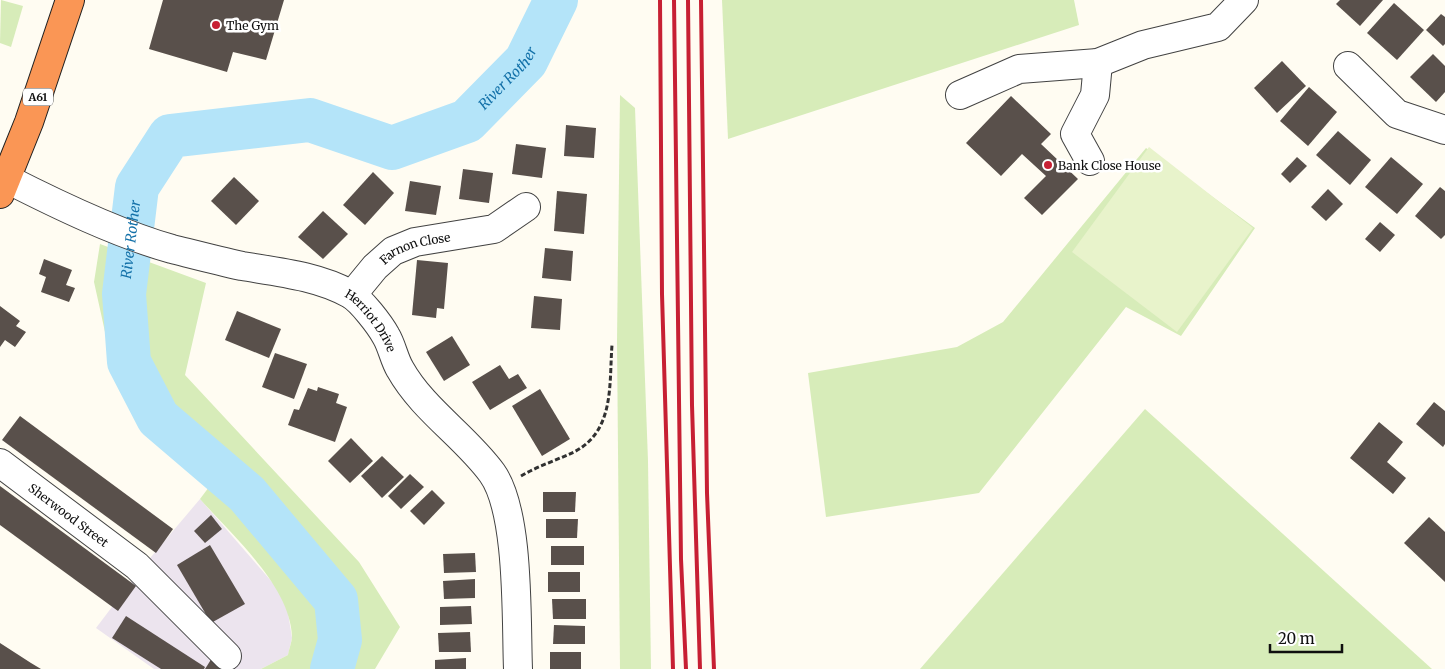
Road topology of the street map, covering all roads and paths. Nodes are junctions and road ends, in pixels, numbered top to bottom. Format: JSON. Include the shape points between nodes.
{"nodes":[{"id":1,"x":70,"y":0,"type":"edge"},
{"id":2,"x":1244,"y":0,"type":"edge"},
{"id":3,"x":1098,"y":63,"type":"junction"},
{"id":4,"x":1348,"y":66,"type":"dead end"},
{"id":5,"x":960,"y":96,"type":"dead end"},
{"id":6,"x":1445,"y":130,"type":"edge"},
{"id":7,"x":1090,"y":161,"type":"dead end"},
{"id":8,"x":4,"y":187,"type":"edge"},
{"id":9,"x":526,"y":207,"type":"dead end"},
{"id":10,"x":352,"y":295,"type":"junction"},
{"id":11,"x":612,"y":345,"type":"dead end"},
{"id":12,"x":0,"y":463,"type":"edge"},
{"id":13,"x":501,"y":487,"type":"junction"},
{"id":14,"x":227,"y":656,"type":"dead end"},
{"id":15,"x":518,"y":669,"type":"edge"}],
"edges":[{"from":1,"to":8,"type":"highway","number":"A61"},
{"from":2,"to":3,"type":"street","via":[[1218,27],[1143,45]]},
{"from":3,"to":5,"type":"street","via":[[1019,69]]},
{"from":3,"to":7,"type":"street","via":[[1095,96],[1075,134]]},
{"from":4,"to":6,"type":"street","via":[[1397,114]]},
{"from":8,"to":10,"type":"street","name":"Herriot Drive","via":[[162,246],[298,276]]},
{"from":9,"to":10,"type":"street","name":"Farnon Close","via":[[497,238],[415,242],[393,252],[375,267]]},
{"from":10,"to":13,"type":"street","name":"Herriot Drive","via":[[386,336],[400,369],[420,396],[475,452]]},
{"from":11,"to":13,"type":"path","via":[[607,413],[597,434],[576,451]]},
{"from":12,"to":14,"type":"street","name":"Sherwood Street","via":[[137,566]]},
{"from":13,"to":15,"type":"street","name":"Herriot Drive","via":[[513,551]]}]}
